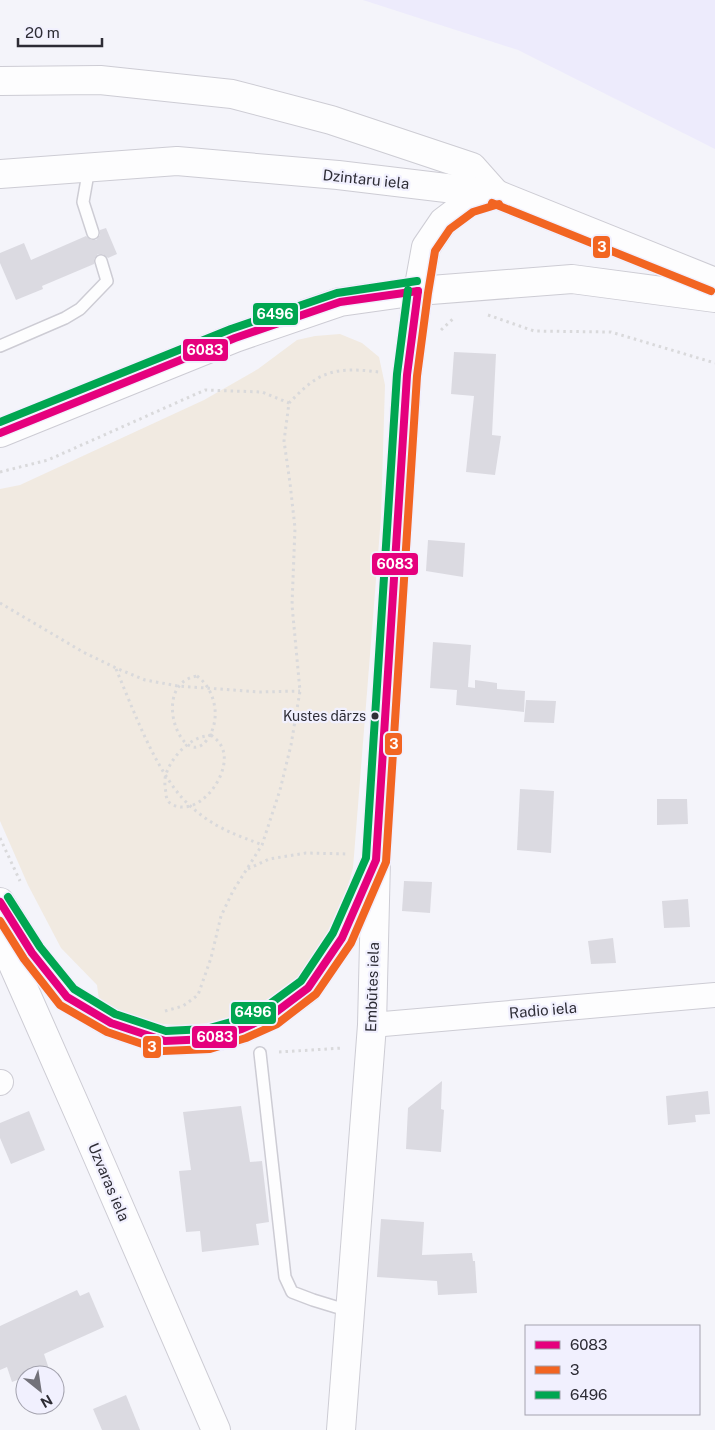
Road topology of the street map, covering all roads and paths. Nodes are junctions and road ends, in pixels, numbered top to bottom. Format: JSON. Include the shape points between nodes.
{"nodes":[{"id":1,"x":0,"y":81,"type":"edge"},
{"id":2,"x":89,"y":168,"type":"junction"},
{"id":3,"x":0,"y":174,"type":"edge"},
{"id":4,"x":496,"y":194,"type":"junction"},
{"id":5,"x":93,"y":233,"type":"dead end"},
{"id":6,"x":101,"y":261,"type":"dead end"},
{"id":7,"x":715,"y":282,"type":"edge"},
{"id":8,"x":418,"y":291,"type":"junction"},
{"id":9,"x":715,"y":298,"type":"edge"},
{"id":10,"x":485,"y":314,"type":"dead end"},
{"id":11,"x":461,"y":316,"type":"dead end"},
{"id":12,"x":438,"y":338,"type":"dead end"},
{"id":13,"x":0,"y":346,"type":"edge"},
{"id":14,"x":715,"y":363,"type":"edge"},
{"id":15,"x":408,"y":375,"type":"junction"},
{"id":16,"x":289,"y":403,"type":"junction"},
{"id":17,"x":0,"y":433,"type":"edge"},
{"id":18,"x":0,"y":472,"type":"edge"},
{"id":19,"x":0,"y":603,"type":"edge"},
{"id":20,"x":116,"y":668,"type":"junction"},
{"id":21,"x":178,"y":686,"type":"junction"},
{"id":22,"x":209,"y":688,"type":"junction"},
{"id":23,"x":300,"y":691,"type":"junction"},
{"id":24,"x":211,"y":736,"type":"junction"},
{"id":25,"x":187,"y":745,"type":"junction"},
{"id":26,"x":166,"y":774,"type":"junction"},
{"id":27,"x":192,"y":806,"type":"junction"},
{"id":28,"x":262,"y":845,"type":"junction"},
{"id":29,"x":376,"y":857,"type":"junction"},
{"id":30,"x":247,"y":869,"type":"junction"},
{"id":31,"x":0,"y":902,"type":"edge"},
{"id":32,"x":0,"y":935,"type":"edge"},
{"id":33,"x":715,"y":995,"type":"edge"},
{"id":34,"x":157,"y":1012,"type":"dead end"},
{"id":35,"x":371,"y":1036,"type":"junction"},
{"id":36,"x":260,"y":1053,"type":"joint"},
{"id":37,"x":351,"y":1311,"type":"junction"},
{"id":38,"x":216,"y":1430,"type":"edge"},
{"id":39,"x":341,"y":1430,"type":"edge"}],
"edges":[{"from":1,"to":4,"type":"main road","via":[[100,80],[232,94],[331,120],[472,167]]},
{"from":2,"to":3,"type":"main road","name":"Dzintaru iela"},
{"from":2,"to":4,"type":"main road","name":"Dzintaru iela","via":[[177,161],[338,175]]},
{"from":2,"to":5,"type":"lane","via":[[83,202]]},
{"from":4,"to":7,"type":"main road","name":"Dzintaru iela"},
{"from":4,"to":8,"type":"main road","name":"Embūtes iela","via":[[468,203],[443,222],[426,247]]},
{"from":6,"to":13,"type":"lane","via":[[107,281],[80,309]]},
{"from":8,"to":9,"type":"main road","via":[[572,279]]},
{"from":8,"to":15,"type":"main road","name":"Embūtes iela"},
{"from":8,"to":17,"type":"main road","via":[[340,302],[235,338]]},
{"from":10,"to":14,"type":"path","via":[[534,331],[611,332]]},
{"from":11,"to":12,"type":"path","via":[[441,329]]},
{"from":15,"to":16,"type":"path","via":[[354,370],[327,374]]},
{"from":15,"to":29,"type":"main road","name":"Embūtes iela"},
{"from":16,"to":18,"type":"path","via":[[262,392],[205,390],[48,460]]},
{"from":16,"to":23,"type":"path","via":[[284,441],[295,528],[292,606]]},
{"from":19,"to":20,"type":"path"},
{"from":20,"to":21,"type":"path","via":[[145,680]]},
{"from":20,"to":26,"type":"path","via":[[149,746]]},
{"from":21,"to":22,"type":"path"},
{"from":21,"to":22,"type":"path","via":[[187,678],[197,676]]},
{"from":21,"to":25,"type":"path","via":[[172,714]]},
{"from":22,"to":23,"type":"path"},
{"from":22,"to":24,"type":"path","via":[[216,710]]},
{"from":23,"to":28,"type":"path","via":[[289,754]]},
{"from":24,"to":25,"type":"path"},
{"from":24,"to":25,"type":"path","via":[[203,745],[194,748]]},
{"from":24,"to":27,"type":"path","via":[[224,750],[221,776],[206,798]]},
{"from":25,"to":26,"type":"path","via":[[173,760]]},
{"from":26,"to":27,"type":"path","via":[[178,793]]},
{"from":26,"to":27,"type":"path","via":[[166,798],[181,808]]},
{"from":27,"to":28,"type":"path","via":[[229,832]]},
{"from":28,"to":30,"type":"path"},
{"from":29,"to":30,"type":"path","via":[[306,853],[269,859]]},
{"from":29,"to":31,"type":"main road","via":[[342,938],[308,988],[272,1015],[242,1030],[208,1039],[165,1041],[111,1023],[80,1005],[67,996],[32,953]]},
{"from":29,"to":35,"type":"main road","name":"Embūtes iela"},
{"from":30,"to":34,"type":"path","via":[[221,916],[198,995],[182,1006]]},
{"from":32,"to":38,"type":"main road","name":"Uzvaras iela"},
{"from":33,"to":35,"type":"street","name":"Radio iela"},
{"from":35,"to":36,"type":"path"},
{"from":35,"to":37,"type":"main road","name":"Embūtes iela"},
{"from":36,"to":37,"type":"lane","via":[[285,1277],[292,1292]]},
{"from":37,"to":39,"type":"main road","name":"Embūtes iela"}]}
